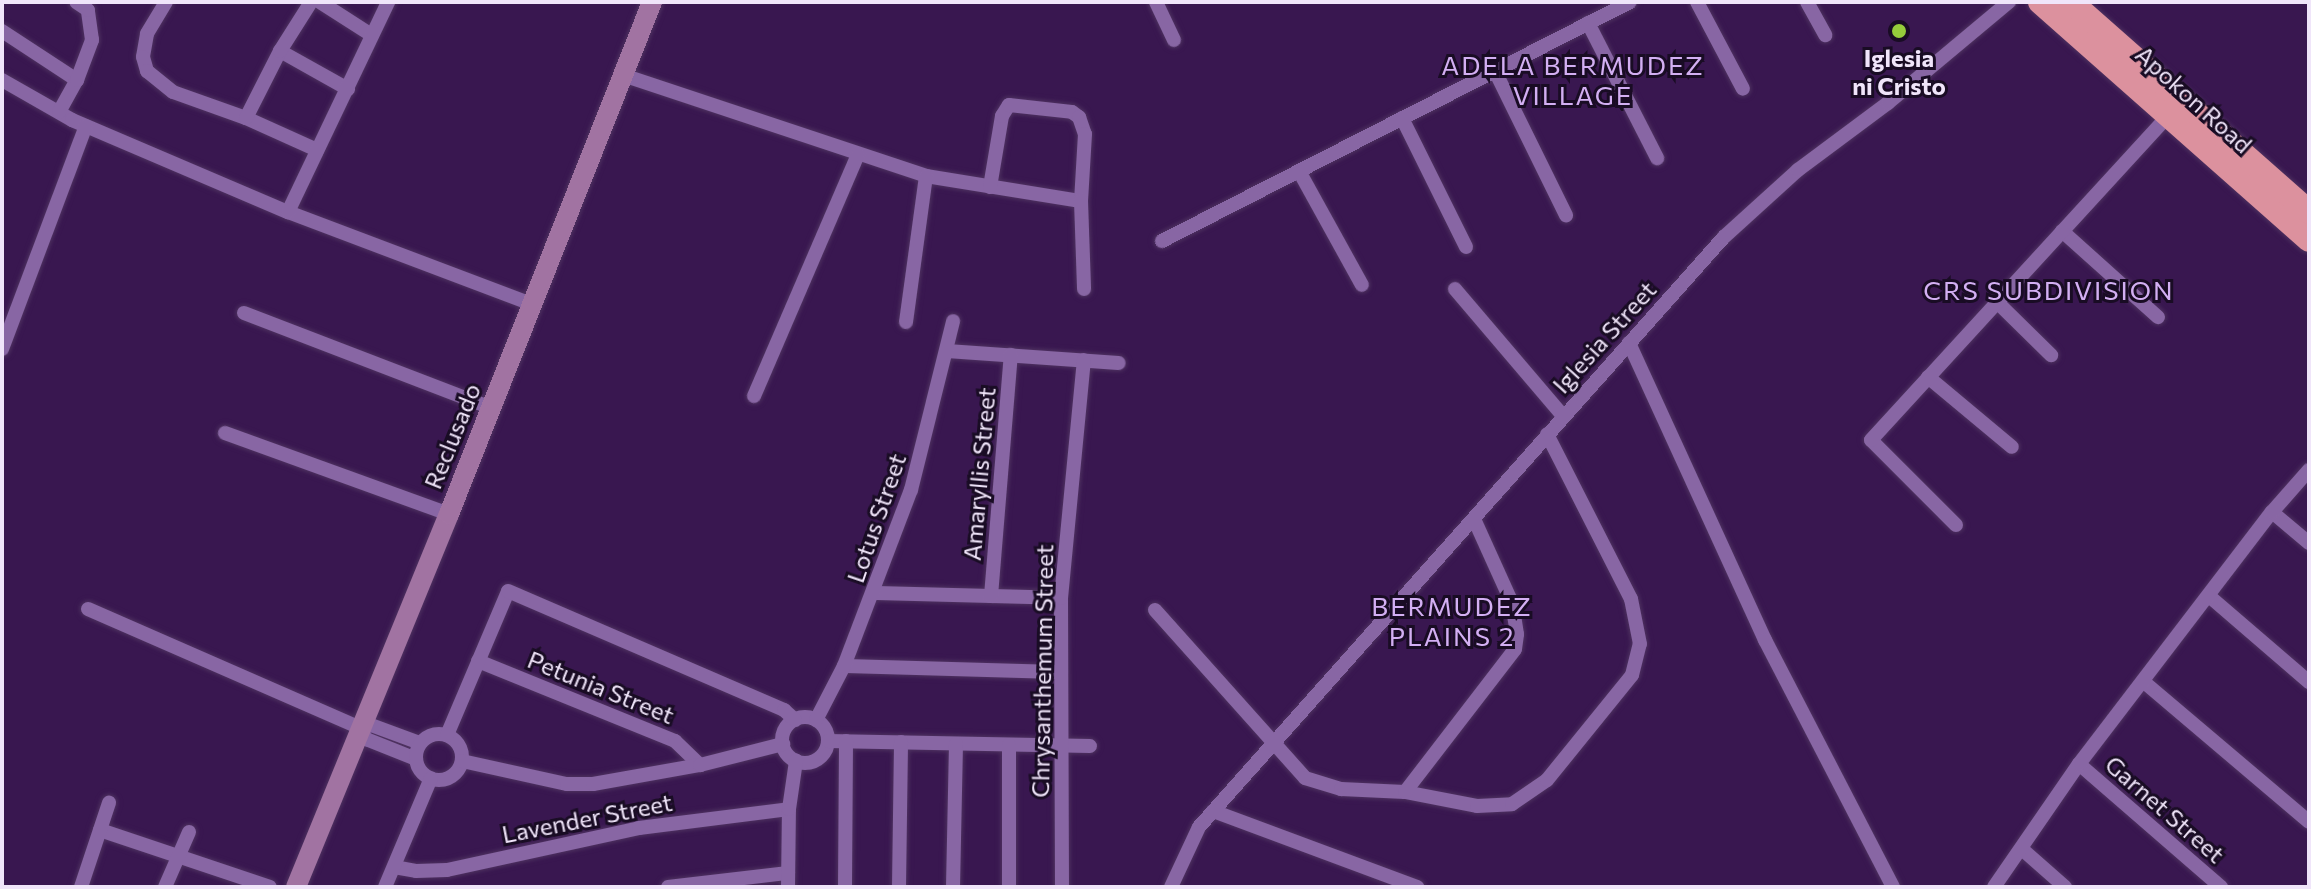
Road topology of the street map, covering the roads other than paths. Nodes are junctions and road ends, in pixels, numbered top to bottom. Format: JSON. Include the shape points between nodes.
{"nodes":[{"id":1,"x":166,"y":2,"type":"edge"},
{"id":2,"x":311,"y":2,"type":"edge"},
{"id":3,"x":320,"y":2,"type":"edge"},
{"id":4,"x":388,"y":2,"type":"edge"},
{"id":5,"x":652,"y":2,"type":"edge"},
{"id":6,"x":1156,"y":2,"type":"edge"},
{"id":7,"x":1630,"y":2,"type":"edge"},
{"id":8,"x":1697,"y":2,"type":"edge"},
{"id":9,"x":1807,"y":2,"type":"edge"},
{"id":10,"x":2009,"y":2,"type":"edge"},
{"id":11,"x":2040,"y":2,"type":"edge"},
{"id":12,"x":2071,"y":2,"type":"edge"},
{"id":13,"x":86,"y":5,"type":"edge"},
{"id":14,"x":1588,"y":23,"type":"junction"},
{"id":15,"x":2,"y":31,"type":"edge"},
{"id":16,"x":370,"y":34,"type":"junction"},
{"id":17,"x":1825,"y":35,"type":"dead end"},
{"id":18,"x":1174,"y":40,"type":"dead end"},
{"id":19,"x":280,"y":51,"type":"junction"},
{"id":20,"x":1495,"y":71,"type":"junction"},
{"id":21,"x":623,"y":75,"type":"junction"},
{"id":22,"x":2,"y":80,"type":"edge"},
{"id":23,"x":77,"y":80,"type":"junction"},
{"id":24,"x":348,"y":89,"type":"junction"},
{"id":25,"x":1743,"y":89,"type":"dead end"},
{"id":26,"x":2177,"y":106,"type":"junction"},
{"id":27,"x":59,"y":112,"type":"junction"},
{"id":28,"x":246,"y":118,"type":"junction"},
{"id":29,"x":1402,"y":118,"type":"junction"},
{"id":30,"x":86,"y":126,"type":"junction"},
{"id":31,"x":317,"y":150,"type":"junction"},
{"id":32,"x":858,"y":154,"type":"junction"},
{"id":33,"x":1657,"y":158,"type":"dead end"},
{"id":34,"x":1299,"y":171,"type":"junction"},
{"id":35,"x":926,"y":176,"type":"junction"},
{"id":36,"x":990,"y":187,"type":"junction"},
{"id":37,"x":1081,"y":201,"type":"junction"},
{"id":38,"x":288,"y":212,"type":"junction"},
{"id":39,"x":2309,"y":212,"type":"edge"},
{"id":40,"x":1566,"y":215,"type":"dead end"},
{"id":41,"x":2062,"y":231,"type":"junction"},
{"id":42,"x":2309,"y":240,"type":"edge"},
{"id":43,"x":1162,"y":241,"type":"dead end"},
{"id":44,"x":1466,"y":247,"type":"dead end"},
{"id":45,"x":1362,"y":285,"type":"dead end"},
{"id":46,"x":1084,"y":289,"type":"dead end"},
{"id":47,"x":1455,"y":289,"type":"dead end"},
{"id":48,"x":1997,"y":302,"type":"junction"},
{"id":49,"x":532,"y":304,"type":"junction"},
{"id":50,"x":244,"y":313,"type":"dead end"},
{"id":51,"x":2158,"y":317,"type":"dead end"},
{"id":52,"x":953,"y":321,"type":"dead end"},
{"id":53,"x":906,"y":322,"type":"dead end"},
{"id":54,"x":1629,"y":343,"type":"junction"},
{"id":55,"x":2,"y":349,"type":"edge"},
{"id":56,"x":947,"y":351,"type":"junction"},
{"id":57,"x":1011,"y":355,"type":"junction"},
{"id":58,"x":2051,"y":355,"type":"dead end"},
{"id":59,"x":1084,"y":360,"type":"junction"},
{"id":60,"x":1119,"y":363,"type":"dead end"},
{"id":61,"x":1928,"y":377,"type":"junction"},
{"id":62,"x":754,"y":396,"type":"dead end"},
{"id":63,"x":491,"y":408,"type":"junction"},
{"id":64,"x":1563,"y":416,"type":"junction"},
{"id":65,"x":225,"y":433,"type":"dead end"},
{"id":66,"x":1547,"y":434,"type":"junction"},
{"id":67,"x":2012,"y":447,"type":"dead end"},
{"id":68,"x":2309,"y":470,"type":"edge"},
{"id":69,"x":2272,"y":512,"type":"junction"},
{"id":70,"x":449,"y":514,"type":"junction"},
{"id":71,"x":1474,"y":519,"type":"junction"},
{"id":72,"x":1956,"y":525,"type":"dead end"},
{"id":73,"x":2309,"y":543,"type":"edge"},
{"id":74,"x":874,"y":593,"type":"junction"},
{"id":75,"x":991,"y":596,"type":"junction"},
{"id":76,"x":2209,"y":596,"type":"junction"},
{"id":77,"x":1061,"y":598,"type":"junction"},
{"id":78,"x":88,"y":609,"type":"dead end"},
{"id":79,"x":1155,"y":610,"type":"dead end"},
{"id":80,"x":478,"y":661,"type":"junction"},
{"id":81,"x":844,"y":666,"type":"junction"},
{"id":82,"x":1059,"y":672,"type":"junction"},
{"id":83,"x":2144,"y":682,"type":"junction"},
{"id":84,"x":2309,"y":682,"type":"edge"},
{"id":85,"x":795,"y":720,"type":"junction"},
{"id":86,"x":816,"y":720,"type":"junction"},
{"id":87,"x":360,"y":728,"type":"junction"},
{"id":88,"x":447,"y":735,"type":"junction"},
{"id":89,"x":828,"y":741,"type":"junction"},
{"id":90,"x":846,"y":741,"type":"junction"},
{"id":91,"x":901,"y":742,"type":"junction"},
{"id":92,"x":420,"y":743,"type":"junction"},
{"id":93,"x":783,"y":744,"type":"junction"},
{"id":94,"x":956,"y":744,"type":"junction"},
{"id":95,"x":1009,"y":745,"type":"junction"},
{"id":96,"x":1061,"y":746,"type":"junction"},
{"id":97,"x":1090,"y":746,"type":"dead end"},
{"id":98,"x":1274,"y":746,"type":"junction"},
{"id":99,"x":416,"y":759,"type":"junction"},
{"id":100,"x":462,"y":761,"type":"junction"},
{"id":101,"x":796,"y":761,"type":"junction"},
{"id":102,"x":2079,"y":764,"type":"junction"},
{"id":103,"x":700,"y":765,"type":"junction"},
{"id":104,"x":431,"y":778,"type":"junction"},
{"id":105,"x":1405,"y":792,"type":"junction"},
{"id":106,"x":109,"y":803,"type":"dead end"},
{"id":107,"x":789,"y":809,"type":"junction"},
{"id":108,"x":1213,"y":811,"type":"junction"},
{"id":109,"x":2309,"y":822,"type":"edge"},
{"id":110,"x":100,"y":830,"type":"junction"},
{"id":111,"x":189,"y":832,"type":"dead end"},
{"id":112,"x":2023,"y":850,"type":"junction"},
{"id":113,"x":178,"y":856,"type":"junction"},
{"id":114,"x":394,"y":867,"type":"junction"},
{"id":115,"x":788,"y":880,"type":"edge"},
{"id":116,"x":230,"y":881,"type":"edge"},
{"id":117,"x":82,"y":887,"type":"edge"},
{"id":118,"x":165,"y":887,"type":"edge"},
{"id":119,"x":270,"y":887,"type":"edge"},
{"id":120,"x":296,"y":887,"type":"edge"},
{"id":121,"x":385,"y":887,"type":"edge"},
{"id":122,"x":668,"y":887,"type":"edge"},
{"id":123,"x":845,"y":887,"type":"edge"},
{"id":124,"x":899,"y":887,"type":"edge"},
{"id":125,"x":953,"y":887,"type":"edge"},
{"id":126,"x":1009,"y":887,"type":"edge"},
{"id":127,"x":1062,"y":887,"type":"edge"},
{"id":128,"x":1171,"y":887,"type":"edge"},
{"id":129,"x":1417,"y":887,"type":"edge"},
{"id":130,"x":1893,"y":887,"type":"edge"},
{"id":131,"x":1994,"y":887,"type":"edge"},
{"id":132,"x":2065,"y":887,"type":"edge"},
{"id":133,"x":2221,"y":887,"type":"edge"}],
"edges":[{"from":1,"to":28,"type":"street","via":[[147,34],[147,71],[173,92]]},
{"from":2,"to":19,"type":"street"},
{"from":3,"to":16,"type":"street"},
{"from":4,"to":16,"type":"street"},
{"from":5,"to":21,"type":"street","name":"Reclusado"},
{"from":6,"to":18,"type":"street"},
{"from":7,"to":14,"type":"street"},
{"from":8,"to":25,"type":"street"},
{"from":9,"to":17,"type":"street"},
{"from":10,"to":54,"type":"street","name":"Iglesia Street","via":[[1759,204]]},
{"from":11,"to":26,"type":"highway","name":"Apokon Road"},
{"from":12,"to":26,"type":"highway","name":"Apokon Road"},
{"from":13,"to":23,"type":"street","via":[[92,40]]},
{"from":14,"to":20,"type":"street"},
{"from":14,"to":33,"type":"street"},
{"from":15,"to":23,"type":"street"},
{"from":16,"to":24,"type":"street"},
{"from":19,"to":24,"type":"street"},
{"from":19,"to":28,"type":"street"},
{"from":20,"to":29,"type":"street"},
{"from":20,"to":40,"type":"street"},
{"from":21,"to":32,"type":"street"},
{"from":21,"to":49,"type":"street","name":"Reclusado"},
{"from":22,"to":27,"type":"street"},
{"from":23,"to":27,"type":"street"},
{"from":24,"to":31,"type":"street"},
{"from":26,"to":39,"type":"highway","name":"Apokon Road"},
{"from":26,"to":41,"type":"street"},
{"from":26,"to":42,"type":"highway","name":"Apokon Road"},
{"from":27,"to":30,"type":"street"},
{"from":28,"to":31,"type":"street"},
{"from":29,"to":34,"type":"street"},
{"from":29,"to":44,"type":"street"},
{"from":30,"to":38,"type":"street"},
{"from":30,"to":55,"type":"street"},
{"from":31,"to":38,"type":"street"},
{"from":32,"to":35,"type":"street"},
{"from":32,"to":62,"type":"street"},
{"from":34,"to":43,"type":"street"},
{"from":34,"to":45,"type":"street"},
{"from":35,"to":36,"type":"street"},
{"from":35,"to":53,"type":"street"},
{"from":36,"to":37,"type":"street"},
{"from":36,"to":37,"type":"street","via":[[1002,116],[1009,105],[1072,112],[1085,134]]},
{"from":37,"to":46,"type":"street"},
{"from":38,"to":49,"type":"street"},
{"from":41,"to":48,"type":"street"},
{"from":41,"to":51,"type":"street"},
{"from":47,"to":64,"type":"street"},
{"from":48,"to":58,"type":"street"},
{"from":48,"to":61,"type":"street"},
{"from":49,"to":63,"type":"street","name":"Reclusado"},
{"from":50,"to":63,"type":"street"},
{"from":52,"to":56,"type":"street","name":"Lotus Street"},
{"from":54,"to":64,"type":"street","name":"Iglesia Street"},
{"from":54,"to":130,"type":"street","via":[[1765,640]]},
{"from":56,"to":57,"type":"street"},
{"from":56,"to":74,"type":"street","name":"Lotus Street","via":[[911,490]]},
{"from":57,"to":59,"type":"street"},
{"from":57,"to":75,"type":"street","name":"Amaryllis Street"},
{"from":59,"to":60,"type":"street"},
{"from":59,"to":77,"type":"street","name":"Chrysanthemum Street"},
{"from":61,"to":67,"type":"street"},
{"from":61,"to":72,"type":"street","via":[[1871,440]]},
{"from":63,"to":70,"type":"street","name":"Reclusado"},
{"from":64,"to":66,"type":"street","name":"Iglesia Street"},
{"from":65,"to":70,"type":"street"},
{"from":66,"to":71,"type":"street","name":"Iglesia Street"},
{"from":66,"to":105,"type":"street","via":[[1631,599],[1639,660],[1532,794],[1494,807]]},
{"from":68,"to":69,"type":"street"},
{"from":69,"to":73,"type":"street"},
{"from":69,"to":76,"type":"street"},
{"from":70,"to":87,"type":"street","name":"Reclusado"},
{"from":71,"to":98,"type":"street","name":"Iglesia Street"},
{"from":71,"to":105,"type":"street","via":[[1512,603],[1515,649]]},
{"from":74,"to":75,"type":"street"},
{"from":74,"to":81,"type":"street","name":"Lotus Street"},
{"from":75,"to":77,"type":"street"},
{"from":76,"to":83,"type":"street"},
{"from":76,"to":84,"type":"street"},
{"from":77,"to":82,"type":"street","name":"Chrysanthemum Street"},
{"from":78,"to":87,"type":"street"},
{"from":79,"to":98,"type":"street"},
{"from":80,"to":85,"type":"street","via":[[508,591],[784,710]]},
{"from":80,"to":88,"type":"street"},
{"from":80,"to":103,"type":"street","name":"Petunia Street","via":[[675,741]]},
{"from":81,"to":82,"type":"street"},
{"from":81,"to":86,"type":"street","name":"Lotus Street"},
{"from":82,"to":96,"type":"street","name":"Chrysanthemum Street"},
{"from":83,"to":102,"type":"street"},
{"from":83,"to":109,"type":"street"},
{"from":85,"to":86,"type":"street"},
{"from":85,"to":93,"type":"street","via":[[785,730]]},
{"from":86,"to":89,"type":"street"},
{"from":87,"to":92,"type":"street","via":[[371,725]]},
{"from":87,"to":99,"type":"street","via":[[366,739]]},
{"from":87,"to":120,"type":"street","name":"Reclusado"},
{"from":88,"to":92,"type":"street","via":[[432,735]]},
{"from":88,"to":100,"type":"street","via":[[459,745]]},
{"from":89,"to":90,"type":"street"},
{"from":89,"to":101,"type":"street","via":[[821,757]]},
{"from":90,"to":91,"type":"street"},
{"from":90,"to":123,"type":"street"},
{"from":91,"to":94,"type":"street"},
{"from":91,"to":124,"type":"street"},
{"from":92,"to":99,"type":"street"},
{"from":93,"to":101,"type":"street"},
{"from":93,"to":103,"type":"street"},
{"from":94,"to":95,"type":"street"},
{"from":94,"to":125,"type":"street"},
{"from":95,"to":96,"type":"street"},
{"from":95,"to":126,"type":"street"},
{"from":96,"to":97,"type":"street"},
{"from":96,"to":127,"type":"street","name":"Chrysanthemum Street"},
{"from":98,"to":105,"type":"street","via":[[1293,769],[1319,785]]},
{"from":98,"to":108,"type":"street","name":"Iglesia Street"},
{"from":99,"to":104,"type":"street"},
{"from":100,"to":103,"type":"street","via":[[567,784],[624,780]]},
{"from":100,"to":104,"type":"street","via":[[447,779]]},
{"from":101,"to":107,"type":"street"},
{"from":102,"to":112,"type":"street"},
{"from":102,"to":133,"type":"street","name":"Garnet Street"},
{"from":104,"to":114,"type":"street"},
{"from":106,"to":110,"type":"street"},
{"from":107,"to":114,"type":"street","name":"Lavender Street","via":[[639,828],[447,870]]},
{"from":107,"to":115,"type":"street"},
{"from":108,"to":128,"type":"street","name":"Iglesia Street","via":[[1188,847]]},
{"from":108,"to":129,"type":"street"},
{"from":110,"to":113,"type":"street"},
{"from":110,"to":117,"type":"street"},
{"from":111,"to":113,"type":"street"},
{"from":112,"to":131,"type":"street"},
{"from":112,"to":132,"type":"street"},
{"from":113,"to":116,"type":"street"},
{"from":113,"to":118,"type":"street"},
{"from":114,"to":121,"type":"street"},
{"from":115,"to":122,"type":"street"},
{"from":116,"to":119,"type":"street"}]}
